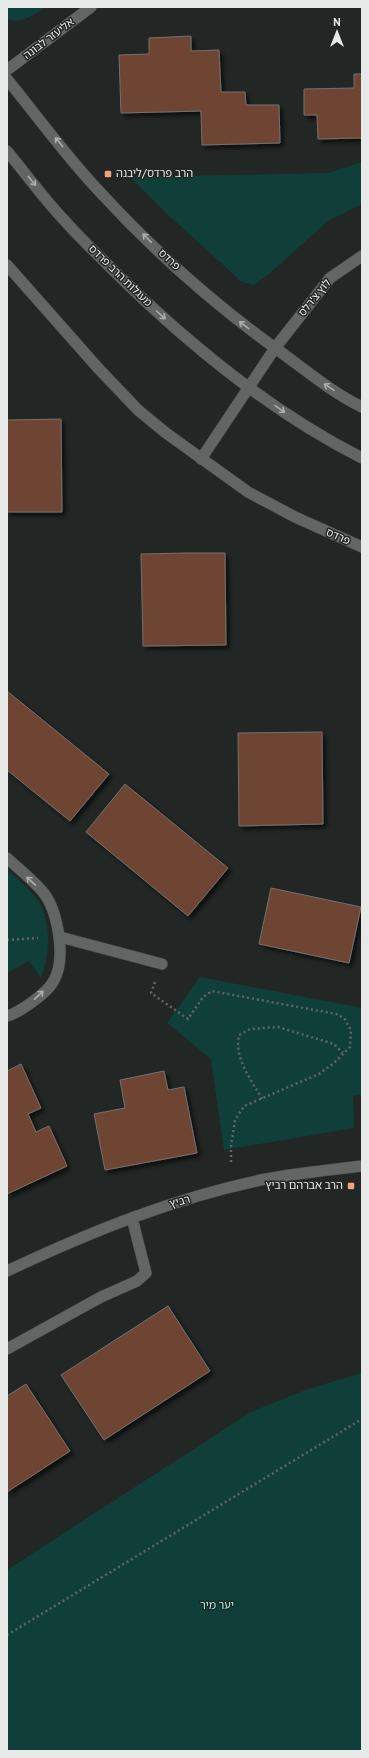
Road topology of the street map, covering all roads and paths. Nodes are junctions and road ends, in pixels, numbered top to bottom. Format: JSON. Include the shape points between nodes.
{"nodes":[{"id":1,"x":91,"y":7,"type":"edge"},
{"id":2,"x":7,"y":70,"type":"edge"},
{"id":3,"x":7,"y":79,"type":"edge"},
{"id":4,"x":7,"y":151,"type":"edge"},
{"id":5,"x":362,"y":256,"type":"edge"},
{"id":6,"x":7,"y":265,"type":"edge"},
{"id":7,"x":275,"y":348,"type":"junction"},
{"id":8,"x":248,"y":386,"type":"junction"},
{"id":9,"x":362,"y":407,"type":"edge"},
{"id":10,"x":201,"y":458,"type":"junction"},
{"id":11,"x":362,"y":458,"type":"edge"},
{"id":12,"x":362,"y":547,"type":"edge"},
{"id":13,"x":7,"y":858,"type":"edge"},
{"id":14,"x":60,"y":937,"type":"junction"},
{"id":15,"x":7,"y":940,"type":"edge"},
{"id":16,"x":162,"y":964,"type":"joint"},
{"id":17,"x":7,"y":1016,"type":"edge"},
{"id":18,"x":343,"y":1054,"type":"junction"},
{"id":19,"x":262,"y":1099,"type":"junction"},
{"id":20,"x":362,"y":1166,"type":"edge"},
{"id":21,"x":231,"y":1188,"type":"junction"},
{"id":22,"x":132,"y":1218,"type":"junction"},
{"id":23,"x":7,"y":1271,"type":"edge"},
{"id":24,"x":7,"y":1349,"type":"edge"},
{"id":25,"x":362,"y":1419,"type":"edge"},
{"id":26,"x":7,"y":1635,"type":"edge"}],
"edges":[{"from":1,"to":2,"type":"street","name":"אליעזר לבונה"},
{"from":7,"to":3,"type":"street","name":"פרדס","one_way":true,"via":[[221,307],[164,256],[99,190]]},
{"from":4,"to":8,"type":"street","name":"מעגלות הרב פרדס","one_way":true,"via":[[65,221],[132,289],[191,343]]},
{"from":5,"to":7,"type":"street","name":"לוץ צ'רלס","via":[[330,278]]},
{"from":6,"to":10,"type":"street","name":"פרדס","via":[[138,410]]},
{"from":7,"to":8,"type":"street","name":"לוץ צ'רלס"},
{"from":9,"to":7,"type":"street","name":"פרדס","one_way":true,"via":[[349,401]]},
{"from":8,"to":10,"type":"street","name":"לוץ צ'רלס"},
{"from":8,"to":11,"type":"street","one_way":true,"via":[[326,440]]},
{"from":10,"to":12,"type":"street","name":"פרדס","via":[[248,492],[295,517]]},
{"from":14,"to":13,"type":"street","one_way":true,"via":[[54,915],[43,892]]},
{"from":14,"to":15,"type":"path"},
{"from":14,"to":16,"type":"street"},
{"from":17,"to":14,"type":"street","one_way":true,"via":[[30,1004],[53,982],[60,960]]},
{"from":16,"to":18,"type":"path","via":[[151,993],[188,1019],[203,997],[212,991],[336,1014],[344,1018],[351,1030],[350,1047]]},
{"from":18,"to":19,"type":"path","via":[[319,1074]]},
{"from":18,"to":19,"type":"path","via":[[334,1044],[278,1027],[250,1029],[240,1035],[237,1045],[240,1059]]},
{"from":19,"to":21,"type":"path","via":[[244,1106],[235,1120],[231,1147]]},
{"from":20,"to":21,"type":"street","name":"רביץ","via":[[266,1179]]},
{"from":21,"to":22,"type":"street","name":"רביץ"},
{"from":22,"to":23,"type":"street","name":"רביץ","via":[[67,1243]]},
{"from":22,"to":24,"type":"street","via":[[146,1273],[137,1281],[94,1301]]},
{"from":25,"to":26,"type":"path"}]}
